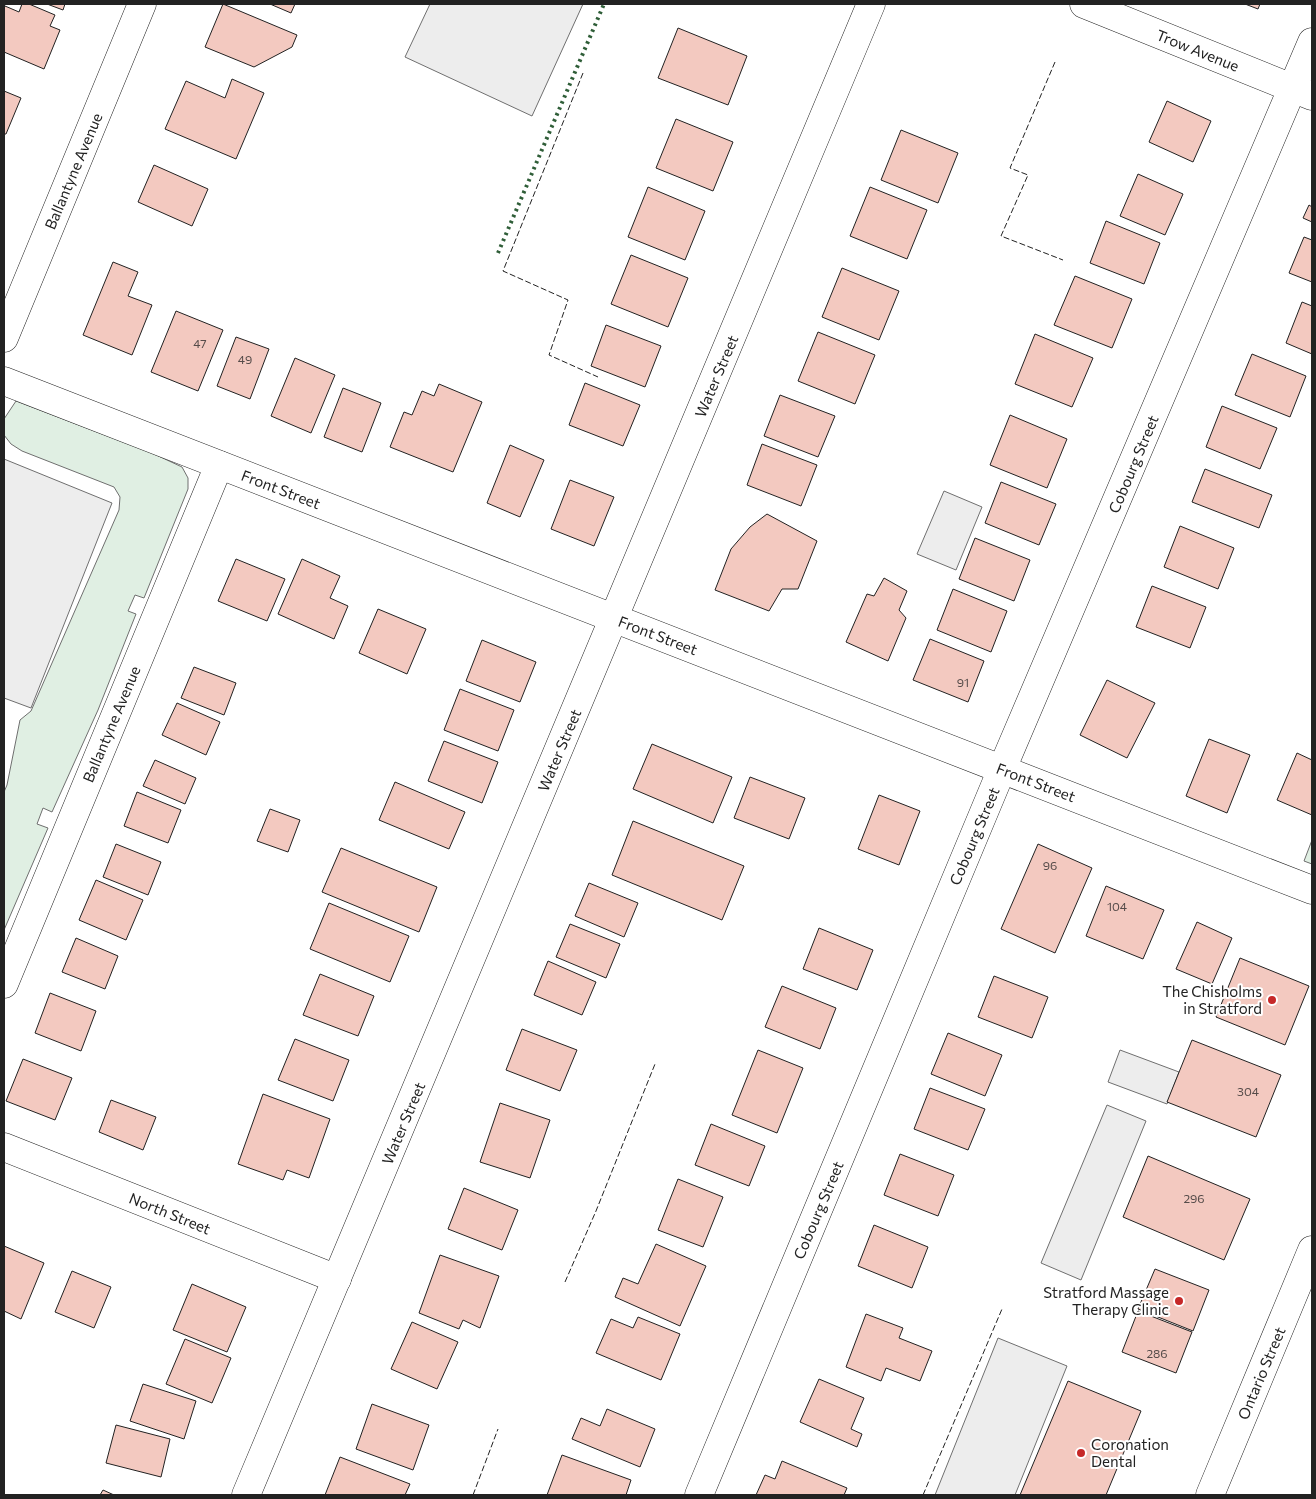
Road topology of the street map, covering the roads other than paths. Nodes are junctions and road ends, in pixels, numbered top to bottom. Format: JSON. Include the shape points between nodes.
{"nodes":[{"id":1,"x":142,"y":4,"type":"edge"},
{"id":2,"x":872,"y":4,"type":"edge"},
{"id":3,"x":1084,"y":4,"type":"edge"},
{"id":4,"x":1312,"y":42,"type":"edge"},
{"id":5,"x":1303,"y":92,"type":"edge"},
{"id":6,"x":4,"y":338,"type":"edge"},
{"id":7,"x":4,"y":381,"type":"edge"},
{"id":8,"x":219,"y":465,"type":"junction"},
{"id":9,"x":614,"y":618,"type":"junction"},
{"id":10,"x":1002,"y":769,"type":"junction"},
{"id":11,"x":1312,"y":890,"type":"edge"},
{"id":12,"x":4,"y":984,"type":"edge"},
{"id":13,"x":4,"y":1147,"type":"edge"},
{"id":14,"x":1312,"y":1250,"type":"edge"},
{"id":15,"x":337,"y":1279,"type":"junction"},
{"id":16,"x":246,"y":1495,"type":"edge"},
{"id":17,"x":699,"y":1495,"type":"edge"},
{"id":18,"x":1210,"y":1495,"type":"edge"}],
"edges":[{"from":1,"to":6,"type":"street","name":"Ballantyne Avenue"},
{"from":2,"to":9,"type":"street","name":"Water Street"},
{"from":3,"to":5,"type":"street","name":"Trow Avenue"},
{"from":4,"to":5,"type":"street","name":"Cobourg Street"},
{"from":5,"to":10,"type":"street","name":"Cobourg Street"},
{"from":7,"to":8,"type":"street","name":"Front Street"},
{"from":8,"to":9,"type":"street","name":"Front Street"},
{"from":8,"to":12,"type":"street","name":"Ballantyne Avenue"},
{"from":9,"to":10,"type":"street","name":"Front Street"},
{"from":9,"to":15,"type":"street","name":"Water Street"},
{"from":10,"to":11,"type":"street","name":"Front Street"},
{"from":10,"to":17,"type":"street","name":"Cobourg Street"},
{"from":13,"to":15,"type":"street","name":"North Street"},
{"from":14,"to":18,"type":"street","name":"Ontario Street"},
{"from":15,"to":16,"type":"street","name":"Water Street"}]}
